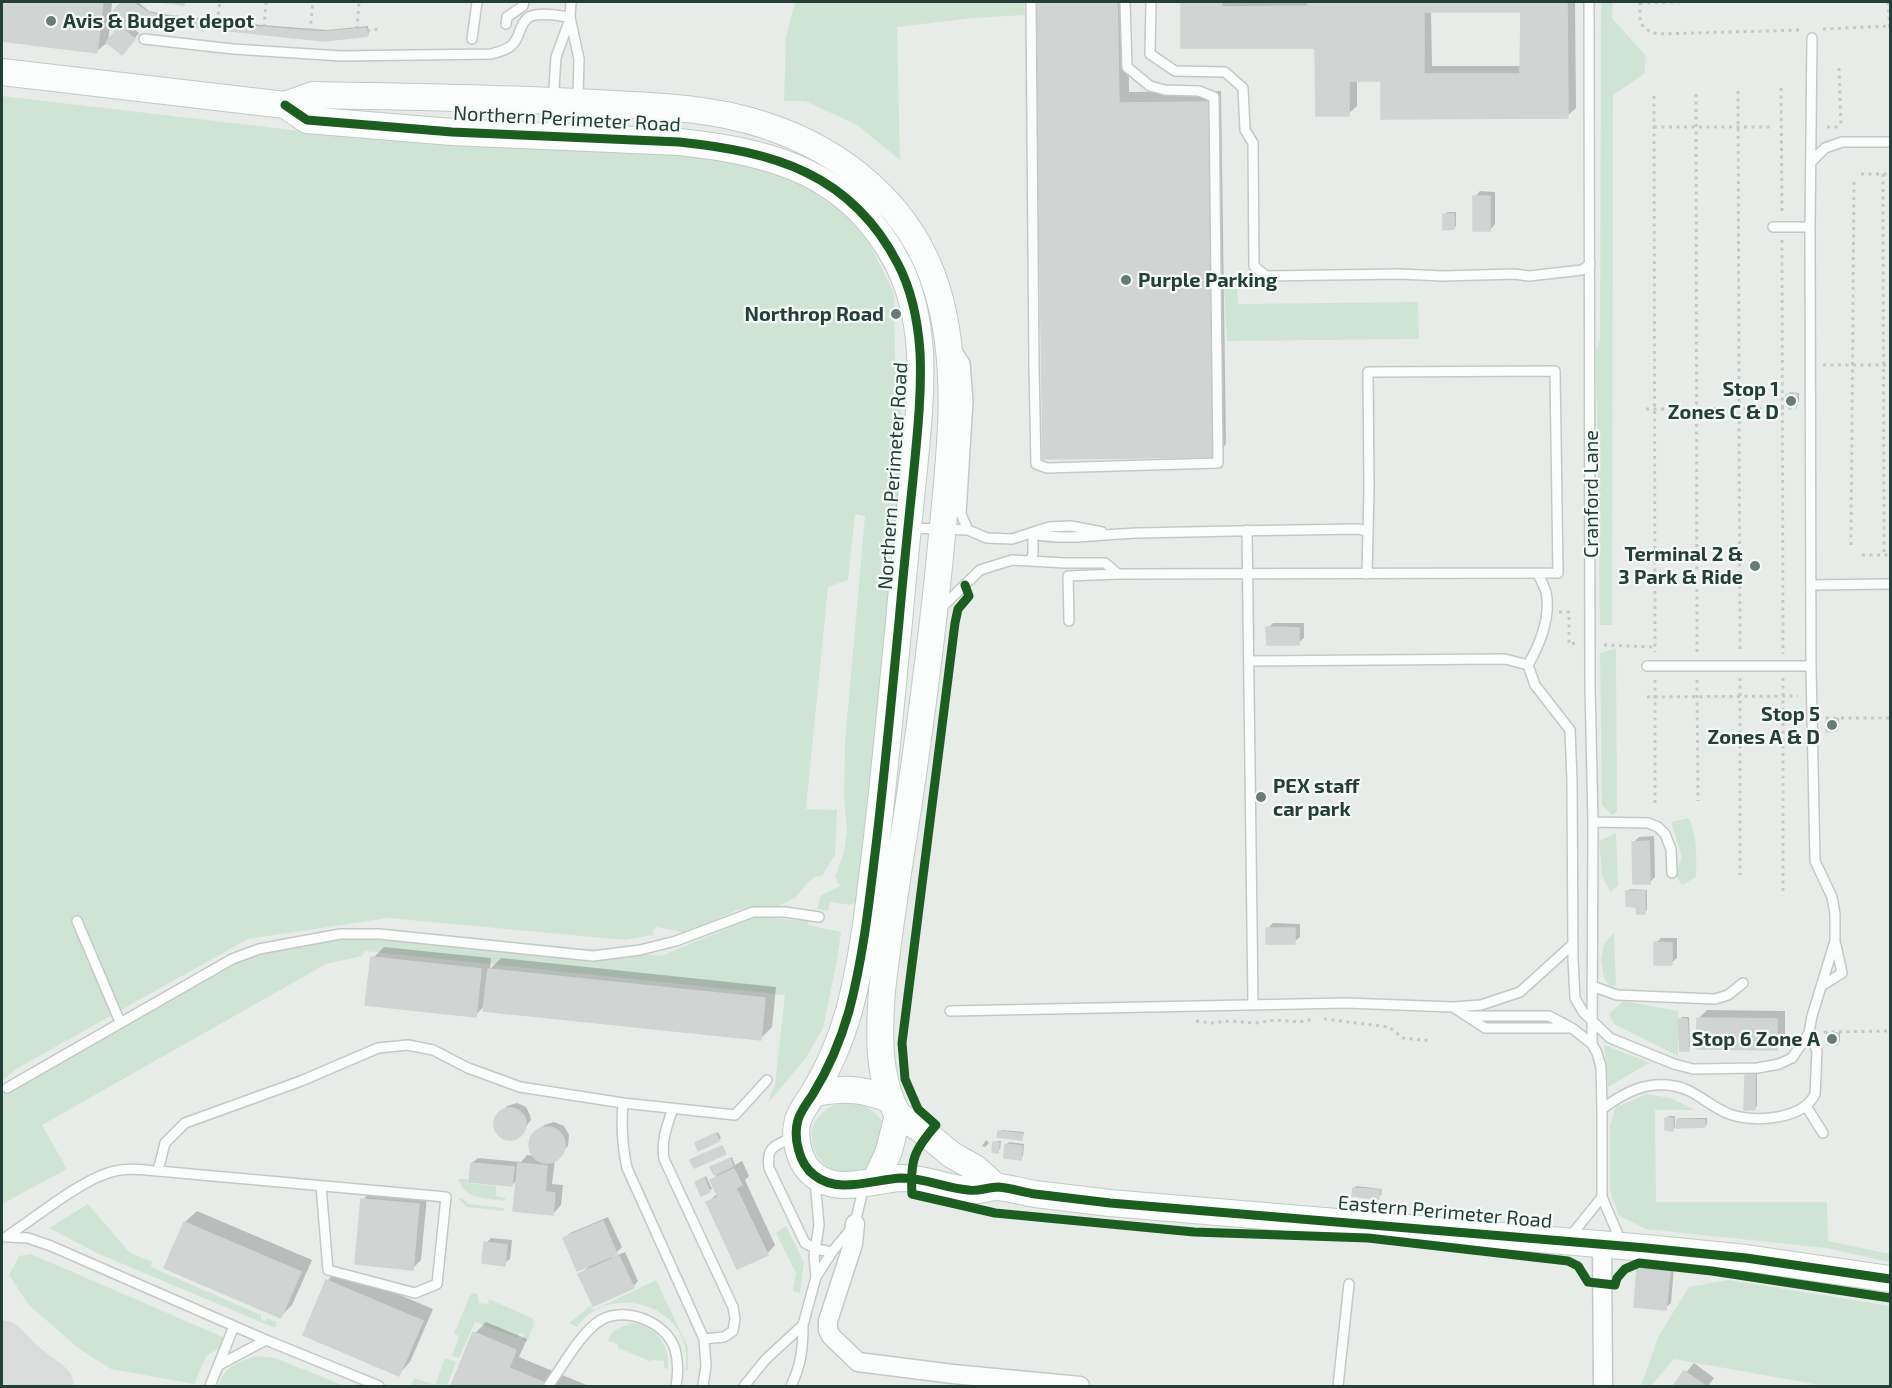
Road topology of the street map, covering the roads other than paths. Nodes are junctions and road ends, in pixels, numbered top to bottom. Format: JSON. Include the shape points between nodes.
{"nodes":[{"id":1,"x":477,"y":2,"type":"edge"},
{"id":2,"x":524,"y":2,"type":"edge"},
{"id":3,"x":571,"y":2,"type":"edge"},
{"id":4,"x":1031,"y":2,"type":"edge"},
{"id":5,"x":1125,"y":2,"type":"edge"},
{"id":6,"x":1151,"y":2,"type":"edge"},
{"id":7,"x":1589,"y":2,"type":"edge"},
{"id":8,"x":570,"y":17,"type":"junction"},
{"id":9,"x":506,"y":24,"type":"dead end"},
{"id":10,"x":1812,"y":34,"type":"road end"},
{"id":11,"x":144,"y":39,"type":"dead end"},
{"id":12,"x":472,"y":39,"type":"dead end"},
{"id":13,"x":2,"y":72,"type":"edge"},
{"id":14,"x":552,"y":101,"type":"junction"},
{"id":15,"x":578,"y":102,"type":"junction"},
{"id":16,"x":285,"y":105,"type":"junction"},
{"id":17,"x":551,"y":135,"type":"junction"},
{"id":18,"x":577,"y":136,"type":"junction"},
{"id":19,"x":1890,"y":142,"type":"edge"},
{"id":20,"x":1810,"y":162,"type":"junction"},
{"id":21,"x":1810,"y":226,"type":"junction"},
{"id":22,"x":1778,"y":227,"type":"road end"},
{"id":23,"x":1590,"y":264,"type":"junction"},
{"id":24,"x":908,"y":528,"type":"junction"},
{"id":25,"x":955,"y":530,"type":"junction"},
{"id":26,"x":1247,"y":530,"type":"junction"},
{"id":27,"x":1367,"y":531,"type":"junction"},
{"id":28,"x":1033,"y":534,"type":"junction"},
{"id":29,"x":1031,"y":561,"type":"junction"},
{"id":30,"x":1248,"y":573,"type":"junction"},
{"id":31,"x":1118,"y":574,"type":"junction"},
{"id":32,"x":1366,"y":574,"type":"junction"},
{"id":33,"x":1538,"y":574,"type":"junction"},
{"id":34,"x":1890,"y":584,"type":"edge"},
{"id":35,"x":1811,"y":585,"type":"junction"},
{"id":36,"x":934,"y":617,"type":"junction"},
{"id":37,"x":1069,"y":621,"type":"dead end"},
{"id":38,"x":1249,"y":661,"type":"junction"},
{"id":39,"x":1528,"y":665,"type":"junction"},
{"id":40,"x":1651,"y":666,"type":"road end"},
{"id":41,"x":1811,"y":666,"type":"junction"},
{"id":42,"x":1593,"y":822,"type":"junction"},
{"id":43,"x":1672,"y":873,"type":"dead end"},
{"id":44,"x":819,"y":917,"type":"dead end"},
{"id":45,"x":77,"y":921,"type":"dead end"},
{"id":46,"x":1835,"y":941,"type":"junction"},
{"id":47,"x":1573,"y":944,"type":"junction"},
{"id":48,"x":1743,"y":983,"type":"dead end"},
{"id":49,"x":1823,"y":985,"type":"junction"},
{"id":50,"x":1592,"y":986,"type":"junction"},
{"id":51,"x":1253,"y":1005,"type":"junction"},
{"id":52,"x":1453,"y":1007,"type":"junction"},
{"id":53,"x":950,"y":1011,"type":"dead end"},
{"id":54,"x":1591,"y":1021,"type":"junction"},
{"id":55,"x":120,"y":1022,"type":"junction"},
{"id":56,"x":1809,"y":1033,"type":"junction"},
{"id":57,"x":1592,"y":1044,"type":"junction"},
{"id":58,"x":767,"y":1080,"type":"dead end"},
{"id":59,"x":6,"y":1088,"type":"dead end"},
{"id":60,"x":814,"y":1094,"type":"junction"},
{"id":61,"x":623,"y":1103,"type":"junction"},
{"id":62,"x":1806,"y":1106,"type":"junction"},
{"id":63,"x":893,"y":1107,"type":"junction"},
{"id":64,"x":673,"y":1108,"type":"junction"},
{"id":65,"x":1602,"y":1109,"type":"junction"},
{"id":66,"x":1822,"y":1133,"type":"dead end"},
{"id":67,"x":796,"y":1136,"type":"junction"},
{"id":68,"x":158,"y":1171,"type":"junction"},
{"id":69,"x":814,"y":1176,"type":"junction"},
{"id":70,"x":870,"y":1181,"type":"junction"},
{"id":71,"x":321,"y":1186,"type":"junction"},
{"id":72,"x":996,"y":1187,"type":"junction"},
{"id":73,"x":1602,"y":1197,"type":"junction"},
{"id":74,"x":855,"y":1224,"type":"junction"},
{"id":75,"x":4,"y":1239,"type":"edge"},
{"id":76,"x":1566,"y":1240,"type":"junction"},
{"id":77,"x":1612,"y":1245,"type":"junction"},
{"id":78,"x":816,"y":1249,"type":"junction"},
{"id":79,"x":832,"y":1252,"type":"junction"},
{"id":80,"x":816,"y":1277,"type":"junction"},
{"id":81,"x":1890,"y":1279,"type":"edge"},
{"id":82,"x":1349,"y":1284,"type":"dead end"},
{"id":83,"x":803,"y":1325,"type":"junction"},
{"id":84,"x":234,"y":1326,"type":"junction"},
{"id":85,"x":704,"y":1339,"type":"junction"},
{"id":86,"x":266,"y":1340,"type":"junction"},
{"id":87,"x":219,"y":1365,"type":"junction"},
{"id":88,"x":549,"y":1385,"type":"edge"},
{"id":89,"x":210,"y":1386,"type":"edge"},
{"id":90,"x":379,"y":1386,"type":"edge"},
{"id":91,"x":676,"y":1386,"type":"edge"},
{"id":92,"x":703,"y":1386,"type":"edge"},
{"id":93,"x":744,"y":1386,"type":"edge"},
{"id":94,"x":791,"y":1386,"type":"edge"},
{"id":95,"x":1080,"y":1386,"type":"edge"},
{"id":96,"x":1338,"y":1386,"type":"edge"},
{"id":97,"x":1603,"y":1386,"type":"edge"}],
"edges":[{"from":1,"to":12,"type":"lane"},
{"from":2,"to":9,"type":"lane","via":[[507,17]]},
{"from":3,"to":8,"type":"lane"},
{"from":4,"to":5,"type":"lane","via":[[1036,464],[1047,468],[1218,463],[1214,97],[1199,91],[1150,86],[1127,67]]},
{"from":6,"to":23,"type":"lane","via":[[1150,54],[1174,70],[1225,72],[1243,88],[1245,130],[1253,143],[1254,266],[1266,276],[1529,276],[1582,270]]},
{"from":7,"to":23,"type":"lane","name":"Cranford Lane"},
{"from":8,"to":11,"type":"lane","via":[[531,17],[524,22],[515,43],[491,54],[342,56],[233,50]]},
{"from":8,"to":14,"type":"lane","via":[[556,57]]},
{"from":8,"to":15,"type":"lane","via":[[579,60]]},
{"from":10,"to":20,"type":"lane"},
{"from":13,"to":16,"type":"street","name":"Northern Perimeter Road"},
{"from":14,"to":15,"type":"street","name":"Northern Perimeter Road"},
{"from":14,"to":16,"type":"street","name":"Northern Perimeter Road","via":[[313,95]]},
{"from":14,"to":17,"type":"lane"},
{"from":15,"to":18,"type":"lane"},
{"from":15,"to":25,"type":"street","name":"Northern Perimeter Road","via":[[685,109],[764,124],[812,143],[837,158],[880,194],[914,237],[937,289],[947,337],[952,419],[949,471]]},
{"from":16,"to":17,"type":"street","name":"Northern Perimeter Road","via":[[307,120],[452,132]]},
{"from":17,"to":18,"type":"street","name":"Northern Perimeter Road"},
{"from":18,"to":24,"type":"street","name":"Northern Perimeter Road","via":[[717,146],[779,159],[842,194],[876,228],[899,266],[918,330],[918,417]]},
{"from":19,"to":20,"type":"lane","via":[[1842,142],[1825,148]]},
{"from":20,"to":21,"type":"lane"},
{"from":21,"to":22,"type":"lane"},
{"from":21,"to":35,"type":"lane"},
{"from":23,"to":42,"type":"lane","name":"Cranford Lane"},
{"from":24,"to":25,"type":"lane"},
{"from":24,"to":60,"type":"street","name":"Northern Perimeter Road","via":[[868,915],[848,1014]]},
{"from":25,"to":28,"type":"lane","via":[[987,538],[1012,539]]},
{"from":25,"to":36,"type":"street","name":"Northern Perimeter Road"},
{"from":26,"to":27,"type":"lane"},
{"from":26,"to":28,"type":"lane","via":[[1115,534],[1065,526]]},
{"from":26,"to":30,"type":"lane"},
{"from":27,"to":32,"type":"lane"},
{"from":27,"to":33,"type":"lane","via":[[1368,372],[1555,371],[1558,573]]},
{"from":28,"to":29,"type":"lane"},
{"from":29,"to":31,"type":"lane","via":[[1105,563]]},
{"from":29,"to":36,"type":"lane","via":[[1012,560],[980,570]]},
{"from":30,"to":31,"type":"lane"},
{"from":30,"to":32,"type":"lane"},
{"from":30,"to":38,"type":"lane"},
{"from":31,"to":37,"type":"lane","via":[[1068,576]]},
{"from":32,"to":33,"type":"lane"},
{"from":33,"to":39,"type":"lane","via":[[1546,592],[1546,615],[1540,644]]},
{"from":34,"to":35,"type":"lane"},
{"from":35,"to":41,"type":"lane"},
{"from":36,"to":63,"type":"street","name":"Northern Perimeter Road","via":[[882,991],[884,1076]]},
{"from":38,"to":39,"type":"lane","via":[[1505,659]]},
{"from":38,"to":51,"type":"lane"},
{"from":39,"to":47,"type":"lane","via":[[1535,685],[1570,730]]},
{"from":40,"to":41,"type":"lane"},
{"from":41,"to":46,"type":"lane","via":[[1815,861],[1832,897]]},
{"from":42,"to":43,"type":"lane","via":[[1658,827],[1671,849]]},
{"from":42,"to":50,"type":"lane","name":"Cranford Lane"},
{"from":44,"to":55,"type":"lane","via":[[753,912],[658,946],[593,956],[379,934],[340,934],[259,949],[232,959]]},
{"from":45,"to":55,"type":"lane"},
{"from":46,"to":49,"type":"lane"},
{"from":46,"to":49,"type":"lane","via":[[1842,973]]},
{"from":47,"to":52,"type":"lane","via":[[1520,992],[1481,1005]]},
{"from":47,"to":54,"type":"lane","via":[[1575,998]]},
{"from":48,"to":50,"type":"lane","via":[[1715,999],[1617,995]]},
{"from":49,"to":56,"type":"lane"},
{"from":50,"to":54,"type":"lane","name":"Cranford Lane"},
{"from":51,"to":52,"type":"lane"},
{"from":51,"to":53,"type":"lane"},
{"from":52,"to":57,"type":"lane","via":[[1485,1028],[1572,1028]]},
{"from":54,"to":56,"type":"lane","via":[[1611,1038],[1693,1069],[1779,1064],[1792,1058]]},
{"from":54,"to":57,"type":"lane","name":"Cranford Lane"},
{"from":55,"to":59,"type":"lane"},
{"from":56,"to":62,"type":"lane","via":[[1816,1052],[1815,1094]]},
{"from":57,"to":65,"type":"lane","via":[[1601,1067]]},
{"from":58,"to":64,"type":"lane","via":[[735,1115]]},
{"from":60,"to":63,"type":"street","via":[[849,1088],[868,1091]]},
{"from":60,"to":67,"type":"street","via":[[799,1117]]},
{"from":61,"to":64,"type":"lane"},
{"from":61,"to":68,"type":"lane","via":[[520,1087],[433,1050],[408,1045],[378,1048],[301,1082],[185,1123],[165,1143]]},
{"from":61,"to":85,"type":"lane","via":[[622,1142],[627,1167]]},
{"from":62,"to":65,"type":"lane","via":[[1788,1115],[1738,1116],[1718,1109],[1685,1088],[1661,1085],[1634,1089]]},
{"from":62,"to":66,"type":"lane"},
{"from":63,"to":70,"type":"street","via":[[889,1151]]},
{"from":63,"to":72,"type":"street"},
{"from":64,"to":85,"type":"lane","via":[[663,1136],[664,1159],[733,1306],[735,1319],[733,1331],[724,1337]]},
{"from":65,"to":73,"type":"lane"},
{"from":67,"to":69,"type":"street","via":[[801,1155]]},
{"from":67,"to":78,"type":"lane","via":[[770,1150],[769,1168],[805,1243]]},
{"from":68,"to":71,"type":"lane"},
{"from":68,"to":75,"type":"lane","via":[[109,1172],[86,1183]]},
{"from":69,"to":70,"type":"street","via":[[836,1184]]},
{"from":69,"to":78,"type":"lane","via":[[819,1225]]},
{"from":70,"to":72,"type":"street","name":"Eastern Perimeter Road","via":[[924,1179],[971,1191]]},
{"from":70,"to":74,"type":"lane"},
{"from":71,"to":71,"type":"lane","via":[[446,1197],[437,1284],[415,1293],[327,1270]]},
{"from":72,"to":76,"type":"street","name":"Eastern Perimeter Road","via":[[1110,1203]]},
{"from":73,"to":76,"type":"lane"},
{"from":73,"to":77,"type":"lane"},
{"from":74,"to":79,"type":"lane"},
{"from":74,"to":95,"type":"street","via":[[853,1244],[828,1321],[831,1336],[850,1357],[872,1365]]},
{"from":75,"to":84,"type":"lane","via":[[28,1238],[51,1246]]},
{"from":76,"to":77,"type":"street","name":"Eastern Perimeter Road"},
{"from":77,"to":81,"type":"street","name":"Eastern Perimeter Road","via":[[1746,1258]]},
{"from":77,"to":97,"type":"street"},
{"from":78,"to":79,"type":"lane"},
{"from":78,"to":80,"type":"lane"},
{"from":79,"to":80,"type":"lane"},
{"from":80,"to":83,"type":"lane"},
{"from":82,"to":96,"type":"lane"},
{"from":83,"to":93,"type":"lane"},
{"from":83,"to":94,"type":"lane","via":[[804,1350]]},
{"from":84,"to":86,"type":"lane"},
{"from":84,"to":87,"type":"lane"},
{"from":85,"to":92,"type":"lane"},
{"from":86,"to":87,"type":"lane"},
{"from":86,"to":90,"type":"lane"},
{"from":87,"to":89,"type":"lane"},
{"from":88,"to":91,"type":"lane","via":[[587,1333],[601,1320],[621,1315],[641,1318],[662,1329],[675,1349]]}]}
